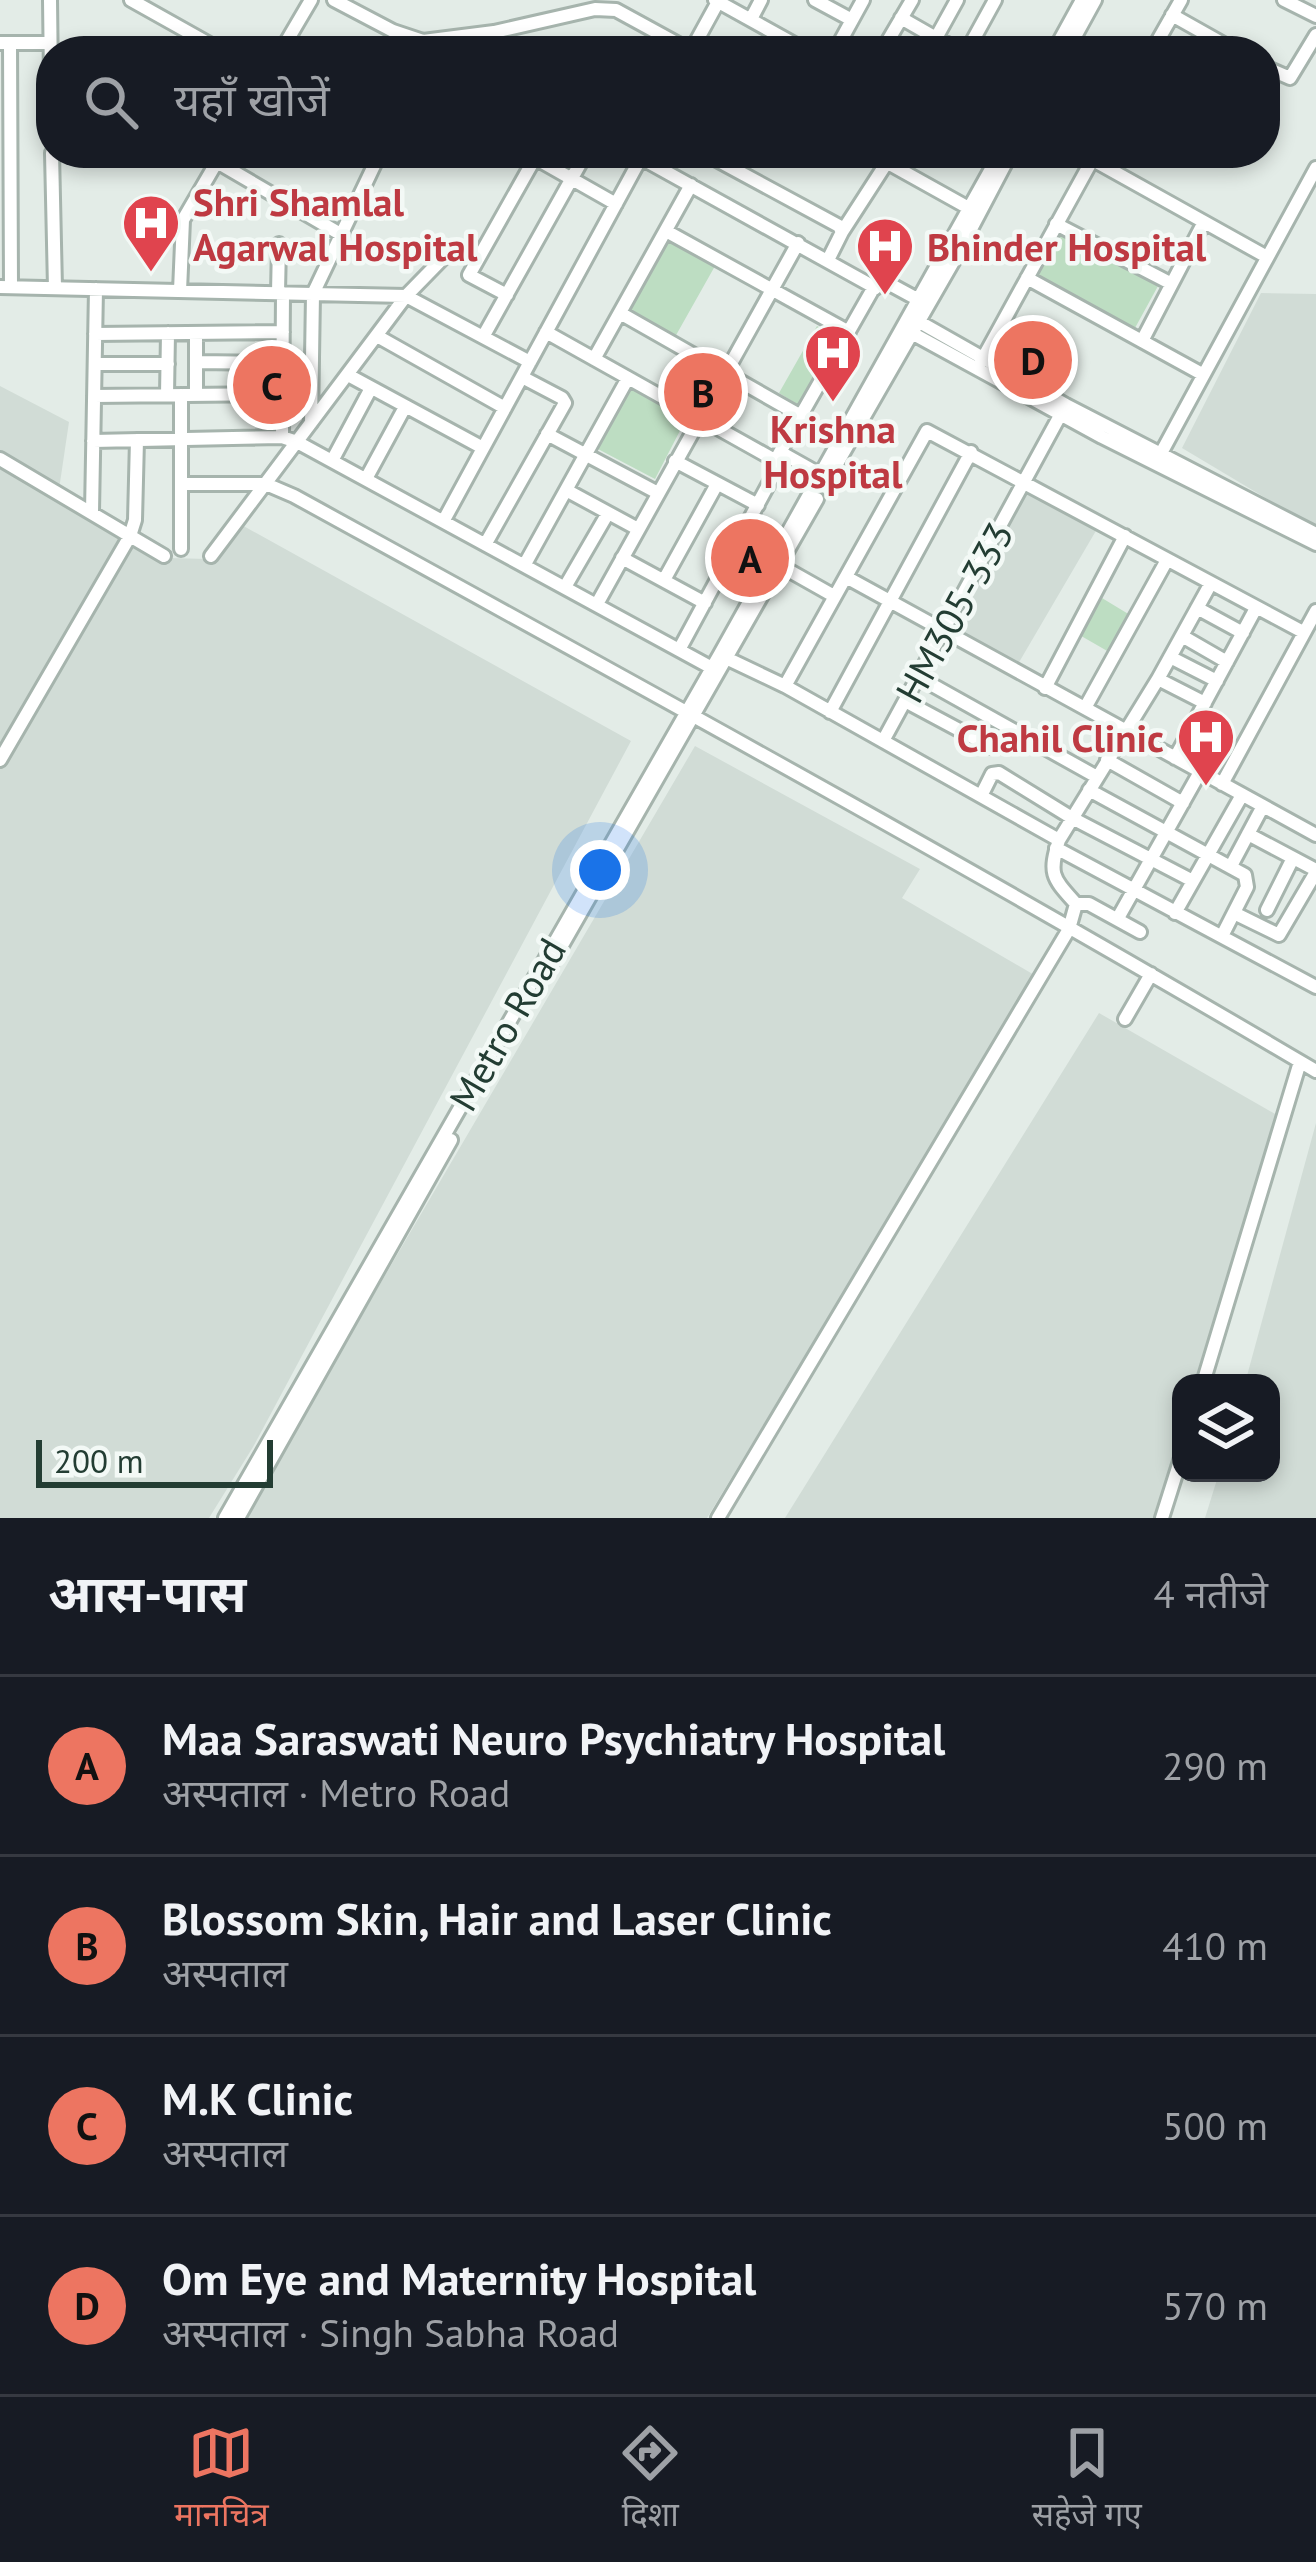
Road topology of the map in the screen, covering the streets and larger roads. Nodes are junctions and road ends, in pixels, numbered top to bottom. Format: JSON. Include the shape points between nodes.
{"nodes":[{"id":1,"x":40,"y":0,"type":"edge"},
{"id":2,"x":50,"y":0,"type":"edge"},
{"id":3,"x":131,"y":0,"type":"edge"},
{"id":4,"x":311,"y":0,"type":"edge"},
{"id":5,"x":334,"y":0,"type":"edge"},
{"id":6,"x":761,"y":0,"type":"edge"},
{"id":7,"x":815,"y":0,"type":"edge"},
{"id":8,"x":863,"y":0,"type":"edge"},
{"id":9,"x":912,"y":0,"type":"edge"},
{"id":10,"x":957,"y":0,"type":"edge"},
{"id":11,"x":995,"y":0,"type":"edge"},
{"id":12,"x":1082,"y":0,"type":"edge"},
{"id":13,"x":1095,"y":0,"type":"edge"},
{"id":14,"x":1181,"y":0,"type":"edge"},
{"id":15,"x":1284,"y":0,"type":"edge"},
{"id":16,"x":717,"y":1,"type":"edge"},
{"id":17,"x":1172,"y":15,"type":"junction"},
{"id":18,"x":1316,"y":16,"type":"edge"},
{"id":19,"x":902,"y":18,"type":"junction"},
{"id":20,"x":751,"y":20,"type":"junction"},
{"id":21,"x":852,"y":20,"type":"junction"},
{"id":22,"x":1316,"y":35,"type":"edge"},
{"id":23,"x":50,"y":36,"type":"edge"},
{"id":24,"x":188,"y":36,"type":"edge"},
{"id":25,"x":290,"y":36,"type":"edge"},
{"id":26,"x":402,"y":36,"type":"edge"},
{"id":27,"x":474,"y":36,"type":"edge"},
{"id":28,"x":665,"y":36,"type":"edge"},
{"id":29,"x":699,"y":36,"type":"edge"},
{"id":30,"x":780,"y":36,"type":"edge"},
{"id":31,"x":843,"y":36,"type":"edge"},
{"id":32,"x":891,"y":36,"type":"edge"},
{"id":33,"x":933,"y":36,"type":"edge"},
{"id":34,"x":937,"y":36,"type":"edge"},
{"id":35,"x":968,"y":36,"type":"edge"},
{"id":36,"x":1062,"y":36,"type":"edge"},
{"id":37,"x":1075,"y":36,"type":"edge"},
{"id":38,"x":1161,"y":36,"type":"edge"},
{"id":39,"x":1209,"y":36,"type":"edge"},
{"id":40,"x":5,"y":43,"type":"edge"},
{"id":41,"x":36,"y":43,"type":"edge"},
{"id":42,"x":1280,"y":76,"type":"edge"},
{"id":43,"x":52,"y":168,"type":"edge"},
{"id":44,"x":214,"y":168,"type":"edge"},
{"id":45,"x":236,"y":168,"type":"edge"},
{"id":46,"x":373,"y":168,"type":"edge"},
{"id":47,"x":529,"y":168,"type":"edge"},
{"id":48,"x":554,"y":168,"type":"edge"},
{"id":49,"x":578,"y":168,"type":"edge"},
{"id":50,"x":636,"y":168,"type":"edge"},
{"id":51,"x":664,"y":168,"type":"edge"},
{"id":52,"x":732,"y":168,"type":"edge"},
{"id":53,"x":884,"y":168,"type":"edge"},
{"id":54,"x":906,"y":168,"type":"edge"},
{"id":55,"x":994,"y":168,"type":"edge"},
{"id":56,"x":1002,"y":168,"type":"edge"},
{"id":57,"x":1088,"y":168,"type":"edge"},
{"id":58,"x":1115,"y":168,"type":"edge"},
{"id":59,"x":1316,"y":168,"type":"edge"},
{"id":60,"x":572,"y":178,"type":"junction"},
{"id":61,"x":692,"y":185,"type":"junction"},
{"id":62,"x":616,"y":204,"type":"junction"},
{"id":63,"x":976,"y":212,"type":"junction"},
{"id":64,"x":1204,"y":222,"type":"junction"},
{"id":65,"x":1056,"y":224,"type":"junction"},
{"id":66,"x":666,"y":231,"type":"junction"},
{"id":67,"x":842,"y":232,"type":"junction"},
{"id":68,"x":342,"y":235,"type":"junction"},
{"id":69,"x":798,"y":243,"type":"junction"},
{"id":70,"x":280,"y":244,"type":"dead end"},
{"id":71,"x":445,"y":256,"type":"dead end"},
{"id":72,"x":1267,"y":257,"type":"junction"},
{"id":73,"x":828,"y":260,"type":"junction"},
{"id":74,"x":1027,"y":278,"type":"junction"},
{"id":75,"x":1170,"y":283,"type":"junction"},
{"id":76,"x":6,"y":287,"type":"edge"},
{"id":77,"x":55,"y":288,"type":"junction"},
{"id":78,"x":96,"y":289,"type":"junction"},
{"id":79,"x":874,"y":289,"type":"junction"},
{"id":80,"x":772,"y":290,"type":"junction"},
{"id":81,"x":180,"y":291,"type":"junction"},
{"id":82,"x":280,"y":293,"type":"junction"},
{"id":83,"x":313,"y":294,"type":"junction"},
{"id":84,"x":406,"y":296,"type":"junction"},
{"id":85,"x":506,"y":296,"type":"junction"},
{"id":86,"x":920,"y":300,"type":"junction"},
{"id":87,"x":620,"y":313,"type":"junction"},
{"id":88,"x":910,"y":325,"type":"junction"},
{"id":89,"x":283,"y":332,"type":"junction"},
{"id":90,"x":546,"y":332,"type":"junction"},
{"id":91,"x":849,"y":332,"type":"junction"},
{"id":92,"x":168,"y":333,"type":"junction"},
{"id":93,"x":196,"y":333,"type":"junction"},
{"id":94,"x":95,"y":334,"type":"junction"},
{"id":95,"x":377,"y":336,"type":"junction"},
{"id":96,"x":483,"y":337,"type":"junction"},
{"id":97,"x":1142,"y":341,"type":"junction"},
{"id":98,"x":594,"y":359,"type":"junction"},
{"id":99,"x":196,"y":362,"type":"junction"},
{"id":100,"x":530,"y":362,"type":"junction"},
{"id":101,"x":283,"y":363,"type":"junction"},
{"id":102,"x":94,"y":364,"type":"junction"},
{"id":103,"x":168,"y":364,"type":"junction"},
{"id":104,"x":980,"y":364,"type":"junction"},
{"id":105,"x":725,"y":373,"type":"junction"},
{"id":106,"x":1202,"y":374,"type":"junction"},
{"id":107,"x":348,"y":375,"type":"junction"},
{"id":108,"x":522,"y":377,"type":"junction"},
{"id":109,"x":628,"y":378,"type":"junction"},
{"id":110,"x":370,"y":388,"type":"junction"},
{"id":111,"x":283,"y":394,"type":"junction"},
{"id":112,"x":174,"y":395,"type":"junction"},
{"id":113,"x":196,"y":395,"type":"junction"},
{"id":114,"x":94,"y":396,"type":"junction"},
{"id":115,"x":405,"y":406,"type":"junction"},
{"id":116,"x":505,"y":408,"type":"junction"},
{"id":117,"x":1064,"y":410,"type":"junction"},
{"id":118,"x":801,"y":416,"type":"junction"},
{"id":119,"x":699,"y":418,"type":"junction"},
{"id":120,"x":311,"y":424,"type":"junction"},
{"id":121,"x":548,"y":434,"type":"junction"},
{"id":122,"x":282,"y":437,"type":"junction"},
{"id":123,"x":181,"y":439,"type":"junction"},
{"id":124,"x":137,"y":440,"type":"junction"},
{"id":125,"x":93,"y":441,"type":"junction"},
{"id":126,"x":298,"y":442,"type":"junction"},
{"id":127,"x":483,"y":448,"type":"junction"},
{"id":128,"x":971,"y":452,"type":"junction"},
{"id":129,"x":585,"y":454,"type":"junction"},
{"id":130,"x":778,"y":456,"type":"junction"},
{"id":131,"x":0,"y":459,"type":"edge"},
{"id":132,"x":332,"y":459,"type":"junction"},
{"id":133,"x":1158,"y":459,"type":"junction"},
{"id":134,"x":675,"y":461,"type":"junction"},
{"id":135,"x":821,"y":475,"type":"junction"},
{"id":136,"x":367,"y":477,"type":"junction"},
{"id":137,"x":1026,"y":483,"type":"junction"},
{"id":138,"x":181,"y":484,"type":"junction"},
{"id":139,"x":266,"y":484,"type":"junction"},
{"id":140,"x":717,"y":484,"type":"junction"},
{"id":141,"x":566,"y":490,"type":"junction"},
{"id":142,"x":658,"y":493,"type":"junction"},
{"id":143,"x":758,"y":505,"type":"junction"},
{"id":144,"x":92,"y":512,"type":"junction"},
{"id":145,"x":608,"y":513,"type":"junction"},
{"id":146,"x":444,"y":520,"type":"junction"},
{"id":147,"x":638,"y":529,"type":"junction"},
{"id":148,"x":1316,"y":534,"type":"edge"},
{"id":149,"x":130,"y":536,"type":"junction"},
{"id":150,"x":1125,"y":536,"type":"junction"},
{"id":151,"x":485,"y":543,"type":"junction"},
{"id":152,"x":1316,"y":544,"type":"edge"},
{"id":153,"x":181,"y":549,"type":"dead end"},
{"id":154,"x":164,"y":556,"type":"dead end"},
{"id":155,"x":212,"y":556,"type":"dead end"},
{"id":156,"x":622,"y":558,"type":"junction"},
{"id":157,"x":1167,"y":560,"type":"junction"},
{"id":158,"x":775,"y":562,"type":"junction"},
{"id":159,"x":525,"y":564,"type":"junction"},
{"id":160,"x":845,"y":577,"type":"junction"},
{"id":161,"x":664,"y":580,"type":"junction"},
{"id":162,"x":1210,"y":583,"type":"junction"},
{"id":163,"x":565,"y":587,"type":"junction"},
{"id":164,"x":835,"y":596,"type":"junction"},
{"id":165,"x":890,"y":602,"type":"junction"},
{"id":166,"x":705,"y":603,"type":"junction"},
{"id":167,"x":596,"y":604,"type":"junction"},
{"id":168,"x":1197,"y":608,"type":"junction"},
{"id":169,"x":1256,"y":608,"type":"junction"},
{"id":170,"x":1316,"y":610,"type":"edge"},
{"id":171,"x":944,"y":631,"type":"junction"},
{"id":172,"x":1303,"y":632,"type":"junction"},
{"id":173,"x":1243,"y":633,"type":"junction"},
{"id":174,"x":1182,"y":636,"type":"junction"},
{"id":175,"x":679,"y":650,"type":"junction"},
{"id":176,"x":724,"y":657,"type":"junction"},
{"id":177,"x":1170,"y":657,"type":"junction"},
{"id":178,"x":1227,"y":662,"type":"junction"},
{"id":179,"x":712,"y":668,"type":"junction"},
{"id":180,"x":918,"y":677,"type":"junction"},
{"id":181,"x":1158,"y":679,"type":"junction"},
{"id":182,"x":1217,"y":681,"type":"junction"},
{"id":183,"x":784,"y":686,"type":"junction"},
{"id":184,"x":1045,"y":688,"type":"junction"},
{"id":185,"x":905,"y":700,"type":"junction"},
{"id":186,"x":1205,"y":704,"type":"junction"},
{"id":187,"x":1084,"y":708,"type":"junction"},
{"id":188,"x":830,"y":712,"type":"junction"},
{"id":189,"x":690,"y":714,"type":"junction"},
{"id":190,"x":1009,"y":728,"type":"junction"},
{"id":191,"x":1126,"y":731,"type":"junction"},
{"id":192,"x":883,"y":741,"type":"junction"},
{"id":193,"x":1175,"y":758,"type":"junction"},
{"id":194,"x":0,"y":760,"type":"edge"},
{"id":195,"x":1107,"y":760,"type":"junction"},
{"id":196,"x":1200,"y":772,"type":"junction"},
{"id":197,"x":1097,"y":777,"type":"junction"},
{"id":198,"x":1222,"y":784,"type":"junction"},
{"id":199,"x":1088,"y":790,"type":"junction"},
{"id":200,"x":982,"y":794,"type":"junction"},
{"id":201,"x":1242,"y":795,"type":"junction"},
{"id":202,"x":1183,"y":803,"type":"junction"},
{"id":203,"x":1263,"y":806,"type":"junction"},
{"id":204,"x":1072,"y":818,"type":"junction"},
{"id":205,"x":1168,"y":832,"type":"junction"},
{"id":206,"x":1248,"y":834,"type":"junction"},
{"id":207,"x":1316,"y":835,"type":"edge"},
{"id":208,"x":1058,"y":844,"type":"junction"},
{"id":209,"x":1208,"y":854,"type":"junction"},
{"id":210,"x":1293,"y":858,"type":"junction"},
{"id":211,"x":1151,"y":861,"type":"junction"},
{"id":212,"x":1231,"y":866,"type":"junction"},
{"id":213,"x":1316,"y":871,"type":"edge"},
{"id":214,"x":1191,"y":880,"type":"junction"},
{"id":215,"x":1133,"y":889,"type":"junction"},
{"id":216,"x":1076,"y":904,"type":"junction"},
{"id":217,"x":1267,"y":910,"type":"dead end"},
{"id":218,"x":1175,"y":913,"type":"junction"},
{"id":219,"x":1234,"y":914,"type":"junction"},
{"id":220,"x":1118,"y":918,"type":"junction"},
{"id":221,"x":1069,"y":928,"type":"junction"},
{"id":222,"x":1140,"y":932,"type":"dead end"},
{"id":223,"x":1222,"y":936,"type":"junction"},
{"id":224,"x":1151,"y":974,"type":"junction"},
{"id":225,"x":1316,"y":987,"type":"edge"},
{"id":226,"x":1125,"y":1019,"type":"dead end"},
{"id":227,"x":1300,"y":1062,"type":"junction"},
{"id":228,"x":1316,"y":1071,"type":"edge"},
{"id":229,"x":1206,"y":1374,"type":"edge"},
{"id":230,"x":1173,"y":1482,"type":"edge"},
{"id":231,"x":225,"y":1518,"type":"edge"},
{"id":232,"x":238,"y":1518,"type":"edge"},
{"id":233,"x":718,"y":1518,"type":"edge"},
{"id":234,"x":1162,"y":1518,"type":"edge"}],
"edges":[{"from":1,"to":2,"type":"street"},
{"from":2,"to":23,"type":"street"},
{"from":3,"to":24,"type":"street"},
{"from":4,"to":25,"type":"street"},
{"from":5,"to":26,"type":"street"},
{"from":6,"to":20,"type":"street"},
{"from":7,"to":21,"type":"street"},
{"from":8,"to":21,"type":"street"},
{"from":9,"to":19,"type":"street"},
{"from":10,"to":34,"type":"street"},
{"from":11,"to":35,"type":"street"},
{"from":12,"to":36,"type":"street"},
{"from":13,"to":37,"type":"street"},
{"from":14,"to":17,"type":"street"},
{"from":15,"to":18,"type":"street"},
{"from":16,"to":20,"type":"street"},
{"from":16,"to":29,"type":"street"},
{"from":17,"to":38,"type":"street"},
{"from":17,"to":39,"type":"street"},
{"from":19,"to":32,"type":"street"},
{"from":19,"to":33,"type":"street"},
{"from":20,"to":30,"type":"street"},
{"from":21,"to":31,"type":"street"},
{"from":22,"to":42,"type":"street","via":[[1292,77]]},
{"from":27,"to":28,"type":"street","via":[[607,9]]},
{"from":40,"to":41,"type":"street"},
{"from":40,"to":76,"type":"street"},
{"from":43,"to":77,"type":"street"},
{"from":44,"to":81,"type":"street","via":[[183,220]]},
{"from":45,"to":68,"type":"street"},
{"from":46,"to":68,"type":"street"},
{"from":47,"to":85,"type":"street","via":[[470,270]]},
{"from":48,"to":60,"type":"street"},
{"from":49,"to":60,"type":"street"},
{"from":50,"to":62,"type":"street"},
{"from":51,"to":61,"type":"street"},
{"from":52,"to":67,"type":"street"},
{"from":53,"to":67,"type":"street"},
{"from":54,"to":63,"type":"street"},
{"from":55,"to":63,"type":"street","name":"Metro Road"},
{"from":56,"to":63,"type":"street","name":"Metro Road"},
{"from":57,"to":65,"type":"street"},
{"from":58,"to":64,"type":"street"},
{"from":59,"to":72,"type":"street"},
{"from":60,"to":62,"type":"street"},
{"from":60,"to":85,"type":"street"},
{"from":61,"to":66,"type":"street"},
{"from":61,"to":69,"type":"street"},
{"from":62,"to":90,"type":"street"},
{"from":63,"to":86,"type":"street","name":"Metro Road"},
{"from":63,"to":88,"type":"street","name":"Metro Road"},
{"from":64,"to":72,"type":"street"},
{"from":64,"to":75,"type":"street"},
{"from":65,"to":74,"type":"street"},
{"from":65,"to":75,"type":"street"},
{"from":66,"to":80,"type":"street"},
{"from":66,"to":87,"type":"street"},
{"from":67,"to":73,"type":"street"},
{"from":68,"to":83,"type":"street"},
{"from":69,"to":73,"type":"street"},
{"from":69,"to":80,"type":"street"},
{"from":70,"to":82,"type":"street"},
{"from":71,"to":84,"type":"street"},
{"from":72,"to":106,"type":"street"},
{"from":73,"to":79,"type":"street"},
{"from":74,"to":97,"type":"street"},
{"from":74,"to":104,"type":"street"},
{"from":75,"to":97,"type":"street"},
{"from":76,"to":77,"type":"street"},
{"from":77,"to":78,"type":"street"},
{"from":78,"to":81,"type":"street"},
{"from":78,"to":94,"type":"street"},
{"from":79,"to":86,"type":"street","via":[[884,281]]},
{"from":79,"to":91,"type":"street"},
{"from":80,"to":91,"type":"street"},
{"from":80,"to":105,"type":"street"},
{"from":81,"to":82,"type":"street"},
{"from":82,"to":83,"type":"street"},
{"from":82,"to":89,"type":"street"},
{"from":83,"to":84,"type":"street"},
{"from":83,"to":120,"type":"street"},
{"from":84,"to":95,"type":"street"},
{"from":84,"to":96,"type":"street"},
{"from":85,"to":96,"type":"street"},
{"from":86,"to":88,"type":"street","name":"Metro Road"},
{"from":87,"to":98,"type":"street"},
{"from":87,"to":105,"type":"street"},
{"from":88,"to":104,"type":"street"},
{"from":88,"to":135,"type":"street","name":"Metro Road"},
{"from":88,"to":158,"type":"street","name":"Metro Road"},
{"from":89,"to":93,"type":"street"},
{"from":89,"to":101,"type":"street"},
{"from":90,"to":98,"type":"street"},
{"from":90,"to":100,"type":"street"},
{"from":91,"to":118,"type":"street"},
{"from":92,"to":93,"type":"street"},
{"from":92,"to":94,"type":"street"},
{"from":92,"to":103,"type":"street"},
{"from":93,"to":99,"type":"street"},
{"from":94,"to":102,"type":"street"},
{"from":95,"to":107,"type":"street"},
{"from":95,"to":116,"type":"street"},
{"from":96,"to":100,"type":"street"},
{"from":97,"to":106,"type":"street"},
{"from":98,"to":109,"type":"street"},
{"from":99,"to":101,"type":"street"},
{"from":99,"to":113,"type":"street"},
{"from":100,"to":108,"type":"street"},
{"from":101,"to":111,"type":"street"},
{"from":102,"to":103,"type":"street"},
{"from":102,"to":114,"type":"street"},
{"from":103,"to":112,"type":"street"},
{"from":104,"to":117,"type":"street"},
{"from":105,"to":118,"type":"street"},
{"from":105,"to":119,"type":"street"},
{"from":106,"to":133,"type":"street"},
{"from":107,"to":110,"type":"street"},
{"from":107,"to":120,"type":"street"},
{"from":108,"to":116,"type":"street"},
{"from":108,"to":121,"type":"street","via":[[565,400]]},
{"from":109,"to":119,"type":"street"},
{"from":109,"to":129,"type":"street"},
{"from":110,"to":115,"type":"street"},
{"from":110,"to":132,"type":"street"},
{"from":111,"to":113,"type":"street"},
{"from":111,"to":122,"type":"street"},
{"from":112,"to":113,"type":"street"},
{"from":112,"to":114,"type":"street"},
{"from":112,"to":123,"type":"street"},
{"from":114,"to":125,"type":"street"},
{"from":115,"to":127,"type":"street"},
{"from":115,"to":136,"type":"street"},
{"from":116,"to":127,"type":"street"},
{"from":117,"to":133,"type":"street"},
{"from":117,"to":137,"type":"street","name":"HM305-333"},
{"from":118,"to":130,"type":"street"},
{"from":119,"to":130,"type":"street"},
{"from":119,"to":134,"type":"street"},
{"from":120,"to":126,"type":"street"},
{"from":121,"to":129,"type":"street"},
{"from":121,"to":151,"type":"street"},
{"from":122,"to":123,"type":"street"},
{"from":122,"to":126,"type":"street"},
{"from":123,"to":124,"type":"street"},
{"from":123,"to":138,"type":"street"},
{"from":124,"to":125,"type":"street"},
{"from":124,"to":149,"type":"street"},
{"from":125,"to":144,"type":"street"},
{"from":126,"to":132,"type":"street"},
{"from":126,"to":139,"type":"street"},
{"from":127,"to":146,"type":"street"},
{"from":128,"to":137,"type":"street"},
{"from":128,"to":160,"type":"street","via":[[925,432]]},
{"from":128,"to":165,"type":"street"},
{"from":129,"to":141,"type":"street"},
{"from":129,"to":142,"type":"street"},
{"from":130,"to":135,"type":"street"},
{"from":130,"to":143,"type":"street"},
{"from":131,"to":144,"type":"street"},
{"from":132,"to":136,"type":"street"},
{"from":133,"to":148,"type":"street"},
{"from":133,"to":152,"type":"street"},
{"from":134,"to":140,"type":"street"},
{"from":134,"to":142,"type":"street"},
{"from":135,"to":158,"type":"street","name":"Metro Road"},
{"from":136,"to":146,"type":"street"},
{"from":137,"to":150,"type":"street"},
{"from":137,"to":171,"type":"street","name":"HM305-333"},
{"from":138,"to":139,"type":"street"},
{"from":138,"to":153,"type":"street"},
{"from":139,"to":155,"type":"street"},
{"from":139,"to":189,"type":"street"},
{"from":140,"to":143,"type":"street"},
{"from":140,"to":161,"type":"street"},
{"from":141,"to":145,"type":"street"},
{"from":141,"to":159,"type":"street"},
{"from":142,"to":147,"type":"street"},
{"from":143,"to":166,"type":"street"},
{"from":144,"to":149,"type":"street"},
{"from":145,"to":147,"type":"street"},
{"from":145,"to":163,"type":"street"},
{"from":146,"to":151,"type":"street"},
{"from":147,"to":156,"type":"street"},
{"from":149,"to":154,"type":"street"},
{"from":149,"to":194,"type":"street"},
{"from":150,"to":157,"type":"street"},
{"from":150,"to":184,"type":"street"},
{"from":151,"to":159,"type":"street"},
{"from":156,"to":161,"type":"street"},
{"from":156,"to":167,"type":"street"},
{"from":157,"to":162,"type":"street"},
{"from":157,"to":187,"type":"street"},
{"from":158,"to":164,"type":"street"},
{"from":158,"to":176,"type":"street","name":"Metro Road"},
{"from":159,"to":163,"type":"street"},
{"from":160,"to":164,"type":"street"},
{"from":160,"to":165,"type":"street"},
{"from":161,"to":166,"type":"street"},
{"from":162,"to":168,"type":"street"},
{"from":162,"to":169,"type":"street"},
{"from":163,"to":167,"type":"street"},
{"from":164,"to":183,"type":"street"},
{"from":165,"to":171,"type":"street"},
{"from":165,"to":188,"type":"street"},
{"from":166,"to":175,"type":"street"},
{"from":167,"to":175,"type":"street"},
{"from":168,"to":173,"type":"street"},
{"from":168,"to":174,"type":"street"},
{"from":169,"to":172,"type":"street"},
{"from":169,"to":173,"type":"street"},
{"from":170,"to":172,"type":"street"},
{"from":171,"to":180,"type":"street","name":"HM305-333"},
{"from":171,"to":184,"type":"street"},
{"from":172,"to":198,"type":"street"},
{"from":173,"to":178,"type":"street"},
{"from":174,"to":177,"type":"street"},
{"from":174,"to":178,"type":"street"},
{"from":175,"to":179,"type":"street"},
{"from":176,"to":179,"type":"street","name":"Metro Road"},
{"from":176,"to":183,"type":"street"},
{"from":176,"to":189,"type":"street","name":"Metro Road"},
{"from":177,"to":181,"type":"street"},
{"from":177,"to":182,"type":"street"},
{"from":178,"to":182,"type":"street"},
{"from":179,"to":189,"type":"street","name":"Metro Road"},
{"from":180,"to":185,"type":"street","name":"HM305-333"},
{"from":180,"to":190,"type":"street"},
{"from":181,"to":186,"type":"street"},
{"from":181,"to":191,"type":"street"},
{"from":182,"to":186,"type":"street"},
{"from":183,"to":188,"type":"street"},
{"from":184,"to":187,"type":"street"},
{"from":185,"to":190,"type":"street","via":[[991,747]]},
{"from":185,"to":192,"type":"street","name":"HM305-333"},
{"from":186,"to":193,"type":"street"},
{"from":187,"to":191,"type":"street"},
{"from":188,"to":192,"type":"street"},
{"from":189,"to":221,"type":"street"},
{"from":189,"to":231,"type":"street","name":"Metro Road"},
{"from":189,"to":232,"type":"street","name":"Metro Road"},
{"from":190,"to":197,"type":"street"},
{"from":191,"to":193,"type":"street"},
{"from":191,"to":195,"type":"street"},
{"from":192,"to":200,"type":"street"},
{"from":193,"to":196,"type":"street"},
{"from":195,"to":197,"type":"street"},
{"from":195,"to":202,"type":"street"},
{"from":196,"to":198,"type":"street"},
{"from":196,"to":202,"type":"street"},
{"from":197,"to":199,"type":"street"},
{"from":198,"to":201,"type":"street"},
{"from":199,"to":204,"type":"street"},
{"from":199,"to":205,"type":"street"},
{"from":200,"to":204,"type":"street","via":[[996,772]]},
{"from":200,"to":208,"type":"street"},
{"from":201,"to":203,"type":"street"},
{"from":201,"to":209,"type":"street"},
{"from":202,"to":205,"type":"street"},
{"from":203,"to":206,"type":"street"},
{"from":203,"to":207,"type":"street"},
{"from":204,"to":208,"type":"street"},
{"from":204,"to":211,"type":"street"},
{"from":205,"to":209,"type":"street"},
{"from":205,"to":211,"type":"street"},
{"from":206,"to":210,"type":"street"},
{"from":206,"to":212,"type":"street"},
{"from":208,"to":215,"type":"street"},
{"from":208,"to":216,"type":"street","via":[[1051,868]]},
{"from":209,"to":212,"type":"street"},
{"from":209,"to":214,"type":"street"},
{"from":210,"to":213,"type":"street"},
{"from":210,"to":217,"type":"street"},
{"from":211,"to":214,"type":"street"},
{"from":211,"to":215,"type":"street"},
{"from":212,"to":219,"type":"street","via":[[1248,882]]},
{"from":213,"to":219,"type":"street","via":[[1279,934]]},
{"from":214,"to":218,"type":"street"},
{"from":215,"to":218,"type":"street"},
{"from":215,"to":220,"type":"street"},
{"from":216,"to":220,"type":"street"},
{"from":216,"to":221,"type":"street"},
{"from":218,"to":223,"type":"street"},
{"from":219,"to":223,"type":"street"},
{"from":220,"to":222,"type":"street"},
{"from":221,"to":224,"type":"street"},
{"from":221,"to":233,"type":"street"},
{"from":223,"to":225,"type":"street"},
{"from":224,"to":226,"type":"street"},
{"from":224,"to":227,"type":"street"},
{"from":227,"to":228,"type":"street"},
{"from":227,"to":229,"type":"street"},
{"from":230,"to":234,"type":"street"}]}
